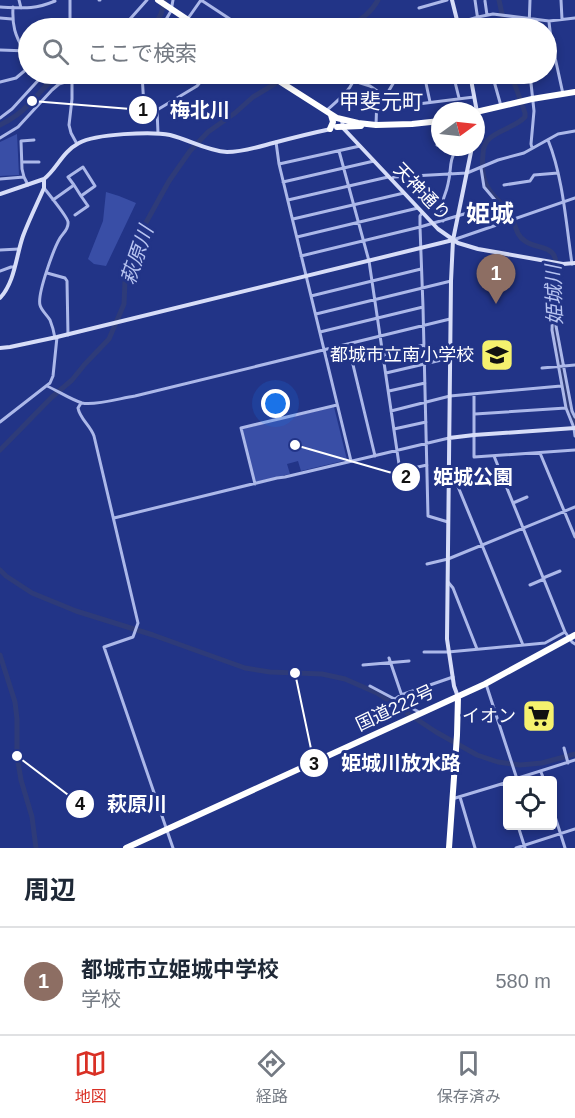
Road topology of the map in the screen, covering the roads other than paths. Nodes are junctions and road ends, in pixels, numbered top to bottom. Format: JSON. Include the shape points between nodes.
{"nodes":[{"id":1,"x":0,"y":0,"type":"edge"},
{"id":2,"x":19,"y":0,"type":"edge"},
{"id":3,"x":36,"y":0,"type":"edge"},
{"id":4,"x":56,"y":0,"type":"edge"},
{"id":5,"x":70,"y":0,"type":"edge"},
{"id":6,"x":147,"y":0,"type":"edge"},
{"id":7,"x":158,"y":0,"type":"edge"},
{"id":8,"x":173,"y":0,"type":"edge"},
{"id":9,"x":201,"y":0,"type":"edge"},
{"id":10,"x":447,"y":0,"type":"edge"},
{"id":11,"x":452,"y":0,"type":"edge"},
{"id":12,"x":475,"y":0,"type":"edge"},
{"id":13,"x":530,"y":0,"type":"edge"},
{"id":14,"x":561,"y":0,"type":"edge"},
{"id":15,"x":485,"y":1,"type":"edge"},
{"id":16,"x":1,"y":7,"type":"edge"},
{"id":17,"x":12,"y":7,"type":"junction"},
{"id":18,"x":39,"y":7,"type":"junction"},
{"id":19,"x":21,"y":8,"type":"junction"},
{"id":20,"x":419,"y":8,"type":"dead end"},
{"id":21,"x":171,"y":9,"type":"junction"},
{"id":22,"x":487,"y":15,"type":"junction"},
{"id":23,"x":477,"y":16,"type":"junction"},
{"id":24,"x":189,"y":17,"type":"dead end"},
{"id":25,"x":0,"y":18,"type":"edge"},
{"id":26,"x":70,"y":18,"type":"edge"},
{"id":27,"x":131,"y":18,"type":"edge"},
{"id":28,"x":166,"y":18,"type":"edge"},
{"id":29,"x":185,"y":18,"type":"edge"},
{"id":30,"x":226,"y":18,"type":"edge"},
{"id":31,"x":456,"y":18,"type":"edge"},
{"id":32,"x":473,"y":18,"type":"edge"},
{"id":33,"x":518,"y":18,"type":"edge"},
{"id":34,"x":530,"y":18,"type":"edge"},
{"id":35,"x":575,"y":18,"type":"edge"},
{"id":36,"x":12,"y":19,"type":"junction"},
{"id":37,"x":562,"y":19,"type":"junction"},
{"id":38,"x":557,"y":20,"type":"edge"},
{"id":39,"x":18,"y":41,"type":"edge"},
{"id":40,"x":0,"y":50,"type":"edge"},
{"id":41,"x":18,"y":51,"type":"edge"},
{"id":42,"x":557,"y":66,"type":"edge"},
{"id":43,"x":18,"y":76,"type":"edge"},
{"id":44,"x":0,"y":82,"type":"edge"},
{"id":45,"x":35,"y":84,"type":"edge"},
{"id":46,"x":59,"y":84,"type":"edge"},
{"id":47,"x":72,"y":84,"type":"edge"},
{"id":48,"x":143,"y":84,"type":"edge"},
{"id":49,"x":199,"y":84,"type":"edge"},
{"id":50,"x":283,"y":84,"type":"edge"},
{"id":51,"x":352,"y":84,"type":"edge"},
{"id":52,"x":364,"y":84,"type":"edge"},
{"id":53,"x":393,"y":84,"type":"edge"},
{"id":54,"x":426,"y":84,"type":"edge"},
{"id":55,"x":455,"y":84,"type":"edge"},
{"id":56,"x":472,"y":84,"type":"edge"},
{"id":57,"x":495,"y":84,"type":"edge"},
{"id":58,"x":531,"y":84,"type":"edge"},
{"id":59,"x":379,"y":92,"type":"junction"},
{"id":60,"x":575,"y":92,"type":"edge"},
{"id":61,"x":563,"y":94,"type":"junction"},
{"id":62,"x":385,"y":97,"type":"junction"},
{"id":63,"x":474,"y":97,"type":"junction"},
{"id":64,"x":459,"y":99,"type":"junction"},
{"id":65,"x":532,"y":99,"type":"junction"},
{"id":66,"x":430,"y":102,"type":"junction"},
{"id":67,"x":475,"y":102,"type":"edge"},
{"id":68,"x":501,"y":106,"type":"junction"},
{"id":69,"x":485,"y":110,"type":"edge"},
{"id":70,"x":156,"y":112,"type":"junction"},
{"id":71,"x":328,"y":113,"type":"junction"},
{"id":72,"x":0,"y":118,"type":"edge"},
{"id":73,"x":342,"y":119,"type":"junction"},
{"id":74,"x":431,"y":121,"type":"edge"},
{"id":75,"x":368,"y":124,"type":"junction"},
{"id":76,"x":376,"y":124,"type":"junction"},
{"id":77,"x":354,"y":127,"type":"junction"},
{"id":78,"x":337,"y":128,"type":"junction"},
{"id":79,"x":575,"y":131,"type":"edge"},
{"id":80,"x":158,"y":133,"type":"junction"},
{"id":81,"x":350,"y":135,"type":"junction"},
{"id":82,"x":0,"y":138,"type":"edge"},
{"id":83,"x":34,"y":140,"type":"dead end"},
{"id":84,"x":548,"y":140,"type":"junction"},
{"id":85,"x":276,"y":142,"type":"junction"},
{"id":86,"x":77,"y":144,"type":"junction"},
{"id":87,"x":360,"y":146,"type":"junction"},
{"id":88,"x":532,"y":148,"type":"junction"},
{"id":89,"x":339,"y":151,"type":"junction"},
{"id":90,"x":452,"y":156,"type":"edge"},
{"id":91,"x":470,"y":156,"type":"edge"},
{"id":92,"x":374,"y":161,"type":"junction"},
{"id":93,"x":22,"y":162,"type":"junction"},
{"id":94,"x":39,"y":162,"type":"dead end"},
{"id":95,"x":279,"y":164,"type":"junction"},
{"id":96,"x":483,"y":166,"type":"junction"},
{"id":97,"x":344,"y":169,"type":"junction"},
{"id":98,"x":466,"y":172,"type":"junction"},
{"id":99,"x":449,"y":173,"type":"junction"},
{"id":100,"x":558,"y":173,"type":"junction"},
{"id":101,"x":24,"y":177,"type":"junction"},
{"id":102,"x":390,"y":178,"type":"junction"},
{"id":103,"x":0,"y":179,"type":"edge"},
{"id":104,"x":44,"y":179,"type":"junction"},
{"id":105,"x":283,"y":182,"type":"junction"},
{"id":106,"x":28,"y":185,"type":"junction"},
{"id":107,"x":74,"y":185,"type":"junction"},
{"id":108,"x":504,"y":185,"type":"dead end"},
{"id":109,"x":349,"y":186,"type":"junction"},
{"id":110,"x":44,"y":188,"type":"junction"},
{"id":111,"x":404,"y":193,"type":"junction"},
{"id":112,"x":0,"y":194,"type":"edge"},
{"id":113,"x":81,"y":196,"type":"junction"},
{"id":114,"x":575,"y":198,"type":"edge"},
{"id":115,"x":52,"y":200,"type":"junction"},
{"id":116,"x":288,"y":200,"type":"junction"},
{"id":117,"x":563,"y":202,"type":"junction"},
{"id":118,"x":498,"y":204,"type":"junction"},
{"id":119,"x":354,"y":205,"type":"junction"},
{"id":120,"x":417,"y":208,"type":"junction"},
{"id":121,"x":422,"y":213,"type":"junction"},
{"id":122,"x":75,"y":215,"type":"dead end"},
{"id":123,"x":457,"y":217,"type":"junction"},
{"id":124,"x":292,"y":219,"type":"junction"},
{"id":125,"x":511,"y":219,"type":"junction"},
{"id":126,"x":443,"y":221,"type":"junction"},
{"id":127,"x":359,"y":223,"type":"junction"},
{"id":128,"x":432,"y":224,"type":"junction"},
{"id":129,"x":420,"y":227,"type":"junction"},
{"id":130,"x":297,"y":237,"type":"junction"},
{"id":131,"x":453,"y":240,"type":"junction"},
{"id":132,"x":363,"y":241,"type":"junction"},
{"id":133,"x":421,"y":248,"type":"junction"},
{"id":134,"x":19,"y":249,"type":"junction"},
{"id":135,"x":0,"y":250,"type":"edge"},
{"id":136,"x":302,"y":256,"type":"junction"},
{"id":137,"x":369,"y":261,"type":"junction"},
{"id":138,"x":557,"y":263,"type":"junction"},
{"id":139,"x":573,"y":263,"type":"edge"},
{"id":140,"x":14,"y":267,"type":"junction"},
{"id":141,"x":422,"y":269,"type":"junction"},
{"id":142,"x":0,"y":271,"type":"edge"},
{"id":143,"x":47,"y":273,"type":"junction"},
{"id":144,"x":306,"y":276,"type":"junction"},
{"id":145,"x":372,"y":281,"type":"junction"},
{"id":146,"x":451,"y":281,"type":"junction"},
{"id":147,"x":423,"y":288,"type":"junction"},
{"id":148,"x":311,"y":296,"type":"junction"},
{"id":149,"x":0,"y":298,"type":"edge"},
{"id":150,"x":375,"y":300,"type":"junction"},
{"id":151,"x":423,"y":307,"type":"junction"},
{"id":152,"x":315,"y":314,"type":"junction"},
{"id":153,"x":377,"y":318,"type":"junction"},
{"id":154,"x":450,"y":319,"type":"junction"},
{"id":155,"x":423,"y":326,"type":"junction"},
{"id":156,"x":319,"y":332,"type":"junction"},
{"id":157,"x":68,"y":335,"type":"junction"},
{"id":158,"x":380,"y":336,"type":"junction"},
{"id":159,"x":56,"y":338,"type":"junction"},
{"id":160,"x":348,"y":344,"type":"junction"},
{"id":161,"x":424,"y":345,"type":"junction"},
{"id":162,"x":0,"y":348,"type":"edge"},
{"id":163,"x":324,"y":350,"type":"junction"},
{"id":164,"x":383,"y":355,"type":"junction"},
{"id":165,"x":450,"y":358,"type":"junction"},
{"id":166,"x":424,"y":363,"type":"junction"},
{"id":167,"x":575,"y":365,"type":"edge"},
{"id":168,"x":563,"y":366,"type":"junction"},
{"id":169,"x":558,"y":367,"type":"junction"},
{"id":170,"x":542,"y":368,"type":"dead end"},
{"id":171,"x":386,"y":373,"type":"junction"},
{"id":172,"x":425,"y":383,"type":"junction"},
{"id":173,"x":561,"y":386,"type":"junction"},
{"id":174,"x":48,"y":387,"type":"junction"},
{"id":175,"x":388,"y":391,"type":"junction"},
{"id":176,"x":474,"y":394,"type":"junction"},
{"id":177,"x":450,"y":396,"type":"junction"},
{"id":178,"x":81,"y":402,"type":"junction"},
{"id":179,"x":425,"y":402,"type":"junction"},
{"id":180,"x":337,"y":405,"type":"junction"},
{"id":181,"x":566,"y":408,"type":"junction"},
{"id":182,"x":391,"y":411,"type":"junction"},
{"id":183,"x":474,"y":414,"type":"junction"},
{"id":184,"x":575,"y":417,"type":"edge"},
{"id":185,"x":0,"y":422,"type":"edge"},
{"id":186,"x":426,"y":422,"type":"junction"},
{"id":187,"x":575,"y":428,"type":"edge"},
{"id":188,"x":394,"y":429,"type":"junction"},
{"id":189,"x":474,"y":435,"type":"junction"},
{"id":190,"x":575,"y":436,"type":"edge"},
{"id":191,"x":449,"y":438,"type":"junction"},
{"id":192,"x":426,"y":443,"type":"junction"},
{"id":193,"x":397,"y":450,"type":"junction"},
{"id":194,"x":575,"y":450,"type":"edge"},
{"id":195,"x":540,"y":453,"type":"junction"},
{"id":196,"x":375,"y":456,"type":"junction"},
{"id":197,"x":494,"y":456,"type":"junction"},
{"id":198,"x":351,"y":461,"type":"junction"},
{"id":199,"x":427,"y":465,"type":"junction"},
{"id":200,"x":449,"y":469,"type":"junction"},
{"id":201,"x":255,"y":484,"type":"junction"},
{"id":202,"x":527,"y":497,"type":"dead end"},
{"id":203,"x":513,"y":503,"type":"junction"},
{"id":204,"x":575,"y":507,"type":"edge"},
{"id":205,"x":565,"y":512,"type":"junction"},
{"id":206,"x":114,"y":518,"type":"junction"},
{"id":207,"x":448,"y":522,"type":"junction"},
{"id":208,"x":523,"y":529,"type":"junction"},
{"id":209,"x":575,"y":537,"type":"edge"},
{"id":210,"x":482,"y":545,"type":"junction"},
{"id":211,"x":448,"y":559,"type":"junction"},
{"id":212,"x":427,"y":564,"type":"dead end"},
{"id":213,"x":560,"y":571,"type":"dead end"},
{"id":214,"x":543,"y":579,"type":"junction"},
{"id":215,"x":448,"y":582,"type":"junction"},
{"id":216,"x":530,"y":585,"type":"dead end"},
{"id":217,"x":570,"y":635,"type":"edge"},
{"id":218,"x":575,"y":644,"type":"edge"},
{"id":219,"x":523,"y":645,"type":"junction"},
{"id":220,"x":477,"y":649,"type":"junction"},
{"id":221,"x":424,"y":652,"type":"dead end"},
{"id":222,"x":448,"y":652,"type":"junction"},
{"id":223,"x":389,"y":658,"type":"dead end"},
{"id":224,"x":409,"y":662,"type":"dead end"},
{"id":225,"x":390,"y":663,"type":"junction"},
{"id":226,"x":363,"y":665,"type":"dead end"},
{"id":227,"x":453,"y":677,"type":"junction"},
{"id":228,"x":486,"y":684,"type":"junction"},
{"id":229,"x":370,"y":686,"type":"dead end"},
{"id":230,"x":401,"y":695,"type":"junction"},
{"id":231,"x":458,"y":697,"type":"junction"},
{"id":232,"x":394,"y":699,"type":"junction"},
{"id":233,"x":444,"y":702,"type":"junction"},
{"id":234,"x":404,"y":703,"type":"junction"},
{"id":235,"x":458,"y":710,"type":"junction"},
{"id":236,"x":419,"y":714,"type":"junction"},
{"id":237,"x":564,"y":748,"type":"dead end"},
{"id":238,"x":575,"y":760,"type":"edge"},
{"id":239,"x":567,"y":761,"type":"junction"},
{"id":240,"x":541,"y":772,"type":"junction"},
{"id":241,"x":516,"y":776,"type":"edge"},
{"id":242,"x":527,"y":776,"type":"edge"},
{"id":243,"x":542,"y":776,"type":"edge"},
{"id":244,"x":503,"y":783,"type":"edge"},
{"id":245,"x":456,"y":798,"type":"junction"},
{"id":246,"x":557,"y":822,"type":"edge"},
{"id":247,"x":167,"y":829,"type":"junction"},
{"id":248,"x":575,"y":829,"type":"edge"},
{"id":249,"x":520,"y":830,"type":"edge"},
{"id":250,"x":561,"y":834,"type":"junction"},
{"id":251,"x":525,"y":847,"type":"edge"},
{"id":252,"x":126,"y":848,"type":"edge"},
{"id":253,"x":173,"y":848,"type":"edge"},
{"id":254,"x":449,"y":848,"type":"edge"},
{"id":255,"x":475,"y":848,"type":"edge"},
{"id":256,"x":516,"y":848,"type":"edge"},
{"id":257,"x":565,"y":848,"type":"edge"}],
"edges":[{"from":1,"to":16,"type":"street"},
{"from":2,"to":19,"type":"street"},
{"from":3,"to":18,"type":"street"},
{"from":4,"to":18,"type":"street"},
{"from":5,"to":26,"type":"street"},
{"from":6,"to":27,"type":"street"},
{"from":7,"to":21,"type":"highway"},
{"from":8,"to":21,"type":"street"},
{"from":9,"to":24,"type":"street"},
{"from":9,"to":30,"type":"street"},
{"from":10,"to":20,"type":"street"},
{"from":11,"to":31,"type":"street"},
{"from":12,"to":23,"type":"street"},
{"from":13,"to":34,"type":"street"},
{"from":14,"to":37,"type":"street"},
{"from":15,"to":22,"type":"street"},
{"from":16,"to":17,"type":"street"},
{"from":17,"to":19,"type":"street"},
{"from":17,"to":36,"type":"street"},
{"from":18,"to":19,"type":"street"},
{"from":21,"to":28,"type":"street"},
{"from":21,"to":29,"type":"highway"},
{"from":22,"to":23,"type":"street"},
{"from":22,"to":33,"type":"street"},
{"from":23,"to":32,"type":"street"},
{"from":25,"to":36,"type":"street"},
{"from":35,"to":37,"type":"street"},
{"from":36,"to":39,"type":"street"},
{"from":37,"to":38,"type":"street"},
{"from":40,"to":41,"type":"street"},
{"from":42,"to":61,"type":"street"},
{"from":43,"to":44,"type":"street"},
{"from":45,"to":72,"type":"street"},
{"from":46,"to":82,"type":"street","via":[[23,122]]},
{"from":47,"to":86,"type":"street","via":[[69,125]]},
{"from":48,"to":70,"type":"street","via":[[144,107]]},
{"from":49,"to":70,"type":"street"},
{"from":50,"to":71,"type":"highway"},
{"from":51,"to":71,"type":"street"},
{"from":52,"to":59,"type":"street"},
{"from":53,"to":62,"type":"street"},
{"from":54,"to":66,"type":"street"},
{"from":55,"to":64,"type":"street"},
{"from":56,"to":63,"type":"street"},
{"from":57,"to":68,"type":"street"},
{"from":58,"to":65,"type":"street"},
{"from":59,"to":62,"type":"street"},
{"from":59,"to":76,"type":"street"},
{"from":60,"to":61,"type":"highway"},
{"from":61,"to":65,"type":"highway"},
{"from":62,"to":66,"type":"street","via":[[402,106]]},
{"from":63,"to":64,"type":"street"},
{"from":63,"to":67,"type":"street"},
{"from":64,"to":66,"type":"street"},
{"from":65,"to":68,"type":"highway"},
{"from":65,"to":88,"type":"street"},
{"from":68,"to":69,"type":"highway"},
{"from":70,"to":80,"type":"street"},
{"from":71,"to":73,"type":"highway"},
{"from":71,"to":78,"type":"highway"},
{"from":73,"to":75,"type":"highway"},
{"from":73,"to":78,"type":"street"},
{"from":74,"to":76,"type":"highway"},
{"from":75,"to":76,"type":"highway"},
{"from":75,"to":77,"type":"highway"},
{"from":77,"to":78,"type":"highway"},
{"from":77,"to":81,"type":"highway"},
{"from":78,"to":81,"type":"street","name":"天神通り"},
{"from":78,"to":85,"type":"street"},
{"from":79,"to":84,"type":"street"},
{"from":80,"to":85,"type":"street","via":[[219,151],[238,152]]},
{"from":80,"to":86,"type":"street","via":[[101,137]]},
{"from":81,"to":87,"type":"street","name":"天神通り"},
{"from":83,"to":93,"type":"street","via":[[21,141]]},
{"from":84,"to":88,"type":"street"},
{"from":84,"to":100,"type":"street"},
{"from":85,"to":95,"type":"street"},
{"from":86,"to":104,"type":"street"},
{"from":87,"to":89,"type":"street"},
{"from":87,"to":92,"type":"street","name":"天神通り"},
{"from":88,"to":96,"type":"street"},
{"from":89,"to":95,"type":"street"},
{"from":89,"to":97,"type":"street"},
{"from":90,"to":99,"type":"street"},
{"from":91,"to":98,"type":"street"},
{"from":92,"to":97,"type":"street"},
{"from":92,"to":102,"type":"street","name":"天神通り"},
{"from":93,"to":94,"type":"street"},
{"from":93,"to":101,"type":"street"},
{"from":95,"to":105,"type":"street"},
{"from":96,"to":98,"type":"street"},
{"from":96,"to":118,"type":"street","via":[[484,187]]},
{"from":97,"to":105,"type":"street"},
{"from":97,"to":109,"type":"street"},
{"from":98,"to":99,"type":"street"},
{"from":98,"to":123,"type":"street"},
{"from":99,"to":102,"type":"street"},
{"from":99,"to":126,"type":"street","via":[[440,211]]},
{"from":100,"to":108,"type":"street","via":[[534,175],[530,181]]},
{"from":100,"to":117,"type":"street"},
{"from":101,"to":103,"type":"street"},
{"from":101,"to":106,"type":"street"},
{"from":102,"to":109,"type":"street"},
{"from":102,"to":111,"type":"street","name":"天神通り"},
{"from":104,"to":106,"type":"street"},
{"from":104,"to":110,"type":"street"},
{"from":105,"to":116,"type":"street"},
{"from":106,"to":112,"type":"street"},
{"from":107,"to":113,"type":"street"},
{"from":107,"to":113,"type":"street","via":[[68,177],[82,167],[95,186]]},
{"from":107,"to":115,"type":"street"},
{"from":109,"to":116,"type":"street"},
{"from":109,"to":119,"type":"street"},
{"from":110,"to":115,"type":"street"},
{"from":110,"to":134,"type":"street"},
{"from":111,"to":119,"type":"street"},
{"from":111,"to":120,"type":"street","name":"天神通り"},
{"from":113,"to":122,"type":"street","via":[[88,206]]},
{"from":114,"to":117,"type":"street"},
{"from":115,"to":143,"type":"street","via":[[68,224]]},
{"from":116,"to":124,"type":"street"},
{"from":117,"to":125,"type":"street"},
{"from":117,"to":139,"type":"street"},
{"from":118,"to":123,"type":"street"},
{"from":118,"to":125,"type":"street"},
{"from":119,"to":124,"type":"street"},
{"from":119,"to":127,"type":"street"},
{"from":120,"to":121,"type":"street","name":"天神通り"},
{"from":120,"to":127,"type":"street"},
{"from":121,"to":128,"type":"street","name":"天神通り"},
{"from":121,"to":129,"type":"street"},
{"from":123,"to":126,"type":"street"},
{"from":123,"to":131,"type":"street"},
{"from":124,"to":130,"type":"street"},
{"from":125,"to":131,"type":"street"},
{"from":126,"to":128,"type":"street"},
{"from":127,"to":130,"type":"street"},
{"from":127,"to":132,"type":"street"},
{"from":128,"to":129,"type":"street"},
{"from":128,"to":131,"type":"street","name":"天神通り"},
{"from":129,"to":132,"type":"street"},
{"from":129,"to":133,"type":"street"},
{"from":130,"to":136,"type":"street"},
{"from":131,"to":133,"type":"street"},
{"from":131,"to":138,"type":"street","name":"天神通り","via":[[465,246]]},
{"from":131,"to":146,"type":"street"},
{"from":132,"to":136,"type":"street"},
{"from":132,"to":137,"type":"street"},
{"from":133,"to":137,"type":"street"},
{"from":133,"to":141,"type":"street"},
{"from":134,"to":135,"type":"street"},
{"from":134,"to":140,"type":"street"},
{"from":136,"to":144,"type":"street"},
{"from":137,"to":144,"type":"street"},
{"from":137,"to":145,"type":"street"},
{"from":138,"to":139,"type":"street","name":"天神通り"},
{"from":138,"to":168,"type":"street","via":[[556,326]]},
{"from":138,"to":169,"type":"street","via":[[552,330]]},
{"from":140,"to":142,"type":"street"},
{"from":140,"to":149,"type":"street","via":[[8,288]]},
{"from":141,"to":145,"type":"street"},
{"from":141,"to":147,"type":"street"},
{"from":143,"to":157,"type":"street","via":[[66,279]]},
{"from":143,"to":159,"type":"street","via":[[39,304]]},
{"from":144,"to":148,"type":"street"},
{"from":144,"to":157,"type":"street"},
{"from":145,"to":148,"type":"street"},
{"from":145,"to":150,"type":"street"},
{"from":146,"to":147,"type":"street"},
{"from":146,"to":154,"type":"street"},
{"from":147,"to":150,"type":"street"},
{"from":147,"to":151,"type":"street"},
{"from":148,"to":152,"type":"street"},
{"from":150,"to":152,"type":"street"},
{"from":150,"to":153,"type":"street"},
{"from":151,"to":153,"type":"street"},
{"from":151,"to":155,"type":"street"},
{"from":152,"to":156,"type":"street"},
{"from":153,"to":156,"type":"street"},
{"from":153,"to":158,"type":"street"},
{"from":154,"to":155,"type":"street"},
{"from":154,"to":165,"type":"street"},
{"from":155,"to":158,"type":"street"},
{"from":155,"to":161,"type":"street"},
{"from":156,"to":163,"type":"street"},
{"from":157,"to":159,"type":"street"},
{"from":158,"to":160,"type":"street"},
{"from":158,"to":164,"type":"street"},
{"from":159,"to":162,"type":"street"},
{"from":159,"to":174,"type":"street","via":[[53,376]]},
{"from":160,"to":163,"type":"street"},
{"from":160,"to":196,"type":"street"},
{"from":161,"to":164,"type":"street"},
{"from":161,"to":166,"type":"street"},
{"from":163,"to":178,"type":"street","via":[[135,396]]},
{"from":163,"to":180,"type":"street"},
{"from":164,"to":171,"type":"street"},
{"from":165,"to":166,"type":"street"},
{"from":165,"to":177,"type":"street"},
{"from":166,"to":171,"type":"street"},
{"from":166,"to":172,"type":"street"},
{"from":167,"to":168,"type":"street"},
{"from":168,"to":169,"type":"street"},
{"from":168,"to":184,"type":"street"},
{"from":169,"to":170,"type":"street"},
{"from":169,"to":173,"type":"street"},
{"from":171,"to":175,"type":"street"},
{"from":172,"to":175,"type":"street"},
{"from":172,"to":179,"type":"street"},
{"from":173,"to":176,"type":"street"},
{"from":173,"to":181,"type":"street"},
{"from":174,"to":178,"type":"street"},
{"from":174,"to":185,"type":"street"},
{"from":175,"to":182,"type":"street"},
{"from":176,"to":177,"type":"street"},
{"from":176,"to":183,"type":"street"},
{"from":177,"to":179,"type":"street"},
{"from":177,"to":191,"type":"street"},
{"from":178,"to":206,"type":"street","via":[[79,414],[92,430]]},
{"from":179,"to":182,"type":"street"},
{"from":179,"to":186,"type":"street"},
{"from":180,"to":198,"type":"street"},
{"from":180,"to":201,"type":"street","via":[[241,428]]},
{"from":181,"to":183,"type":"street"},
{"from":181,"to":187,"type":"street"},
{"from":182,"to":188,"type":"street"},
{"from":183,"to":189,"type":"street"},
{"from":186,"to":188,"type":"street"},
{"from":186,"to":192,"type":"street"},
{"from":187,"to":189,"type":"street"},
{"from":187,"to":190,"type":"street"},
{"from":188,"to":193,"type":"street"},
{"from":189,"to":191,"type":"street"},
{"from":189,"to":197,"type":"street","via":[[474,457]]},
{"from":191,"to":192,"type":"street"},
{"from":191,"to":200,"type":"street"},
{"from":192,"to":193,"type":"street"},
{"from":192,"to":199,"type":"street"},
{"from":193,"to":196,"type":"street"},
{"from":193,"to":199,"type":"street","via":[[400,471]]},
{"from":194,"to":195,"type":"street"},
{"from":195,"to":197,"type":"street"},
{"from":195,"to":205,"type":"street"},
{"from":196,"to":198,"type":"street"},
{"from":197,"to":203,"type":"street"},
{"from":198,"to":201,"type":"street"},
{"from":199,"to":207,"type":"street","via":[[428,516]]},
{"from":200,"to":207,"type":"street"},
{"from":200,"to":210,"type":"street"},
{"from":201,"to":206,"type":"street"},
{"from":202,"to":203,"type":"street"},
{"from":203,"to":208,"type":"street"},
{"from":204,"to":205,"type":"street"},
{"from":205,"to":208,"type":"street"},
{"from":205,"to":209,"type":"street"},
{"from":206,"to":247,"type":"street","via":[[138,623],[133,637],[104,647]]},
{"from":207,"to":211,"type":"street"},
{"from":208,"to":210,"type":"street"},
{"from":208,"to":214,"type":"street"},
{"from":210,"to":211,"type":"street"},
{"from":210,"to":219,"type":"street"},
{"from":211,"to":212,"type":"street"},
{"from":211,"to":215,"type":"street"},
{"from":213,"to":214,"type":"street"},
{"from":214,"to":216,"type":"street"},
{"from":214,"to":217,"type":"street"},
{"from":215,"to":220,"type":"street"},
{"from":215,"to":222,"type":"street"},
{"from":217,"to":218,"type":"street"},
{"from":217,"to":219,"type":"street"},
{"from":217,"to":228,"type":"highway","name":"国道222号"},
{"from":219,"to":220,"type":"street"},
{"from":220,"to":222,"type":"street"},
{"from":221,"to":222,"type":"street"},
{"from":222,"to":227,"type":"street"},
{"from":223,"to":225,"type":"street"},
{"from":224,"to":225,"type":"street"},
{"from":225,"to":226,"type":"street"},
{"from":225,"to":230,"type":"street"},
{"from":227,"to":230,"type":"street"},
{"from":227,"to":231,"type":"street"},
{"from":228,"to":231,"type":"highway","name":"国道222号"},
{"from":228,"to":241,"type":"street"},
{"from":229,"to":232,"type":"street"},
{"from":230,"to":232,"type":"street"},
{"from":230,"to":234,"type":"street"},
{"from":231,"to":233,"type":"highway","name":"国道222号"},
{"from":231,"to":235,"type":"highway"},
{"from":232,"to":234,"type":"street"},
{"from":233,"to":235,"type":"highway"},
{"from":233,"to":236,"type":"highway","name":"国道222号"},
{"from":234,"to":236,"type":"street"},
{"from":235,"to":245,"type":"highway"},
{"from":236,"to":247,"type":"highway","name":"国道222号"},
{"from":237,"to":239,"type":"street"},
{"from":238,"to":239,"type":"street"},
{"from":239,"to":240,"type":"street"},
{"from":240,"to":242,"type":"street"},
{"from":240,"to":243,"type":"street"},
{"from":244,"to":245,"type":"street"},
{"from":245,"to":254,"type":"highway"},
{"from":245,"to":255,"type":"street"},
{"from":246,"to":250,"type":"street"},
{"from":247,"to":252,"type":"highway","name":"国道222号"},
{"from":247,"to":253,"type":"street"},
{"from":248,"to":250,"type":"street"},
{"from":249,"to":251,"type":"street"},
{"from":250,"to":251,"type":"street"},
{"from":250,"to":257,"type":"street"},
{"from":251,"to":256,"type":"street"}]}
